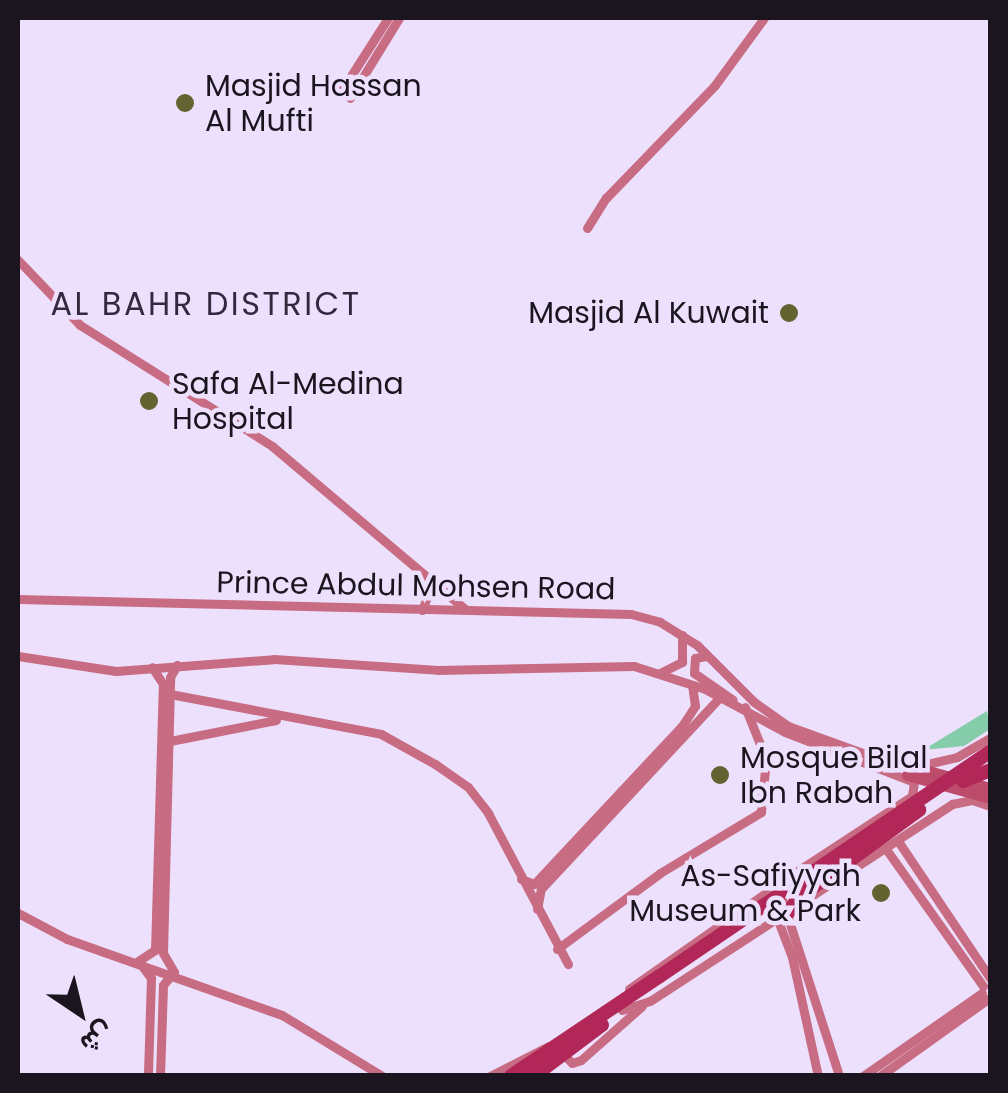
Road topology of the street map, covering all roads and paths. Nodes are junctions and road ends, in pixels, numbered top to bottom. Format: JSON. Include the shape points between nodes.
{"nodes":[{"id":1,"x":388,"y":18,"type":"edge"},
{"id":2,"x":399,"y":18,"type":"edge"},
{"id":3,"x":764,"y":18,"type":"edge"},
{"id":4,"x":587,"y":228,"type":"dead end"},
{"id":5,"x":18,"y":260,"type":"edge"},
{"id":6,"x":414,"y":562,"type":"junction"},
{"id":7,"x":18,"y":599,"type":"edge"},
{"id":8,"x":465,"y":609,"type":"junction"},
{"id":9,"x":422,"y":610,"type":"junction"},
{"id":10,"x":682,"y":634,"type":"junction"},
{"id":11,"x":18,"y":656,"type":"edge"},
{"id":12,"x":708,"y":656,"type":"junction"},
{"id":13,"x":178,"y":664,"type":"junction"},
{"id":14,"x":152,"y":667,"type":"junction"},
{"id":15,"x":657,"y":674,"type":"junction"},
{"id":16,"x":692,"y":684,"type":"junction"},
{"id":17,"x":170,"y":694,"type":"junction"},
{"id":18,"x":721,"y":696,"type":"junction"},
{"id":19,"x":740,"y":705,"type":"junction"},
{"id":20,"x":289,"y":720,"type":"junction"},
{"id":21,"x":685,"y":729,"type":"junction"},
{"id":22,"x":990,"y":738,"type":"edge"},
{"id":23,"x":170,"y":742,"type":"junction"},
{"id":24,"x":990,"y":749,"type":"edge"},
{"id":25,"x":990,"y":762,"type":"edge"},
{"id":26,"x":990,"y":770,"type":"edge"},
{"id":27,"x":911,"y":771,"type":"junction"},
{"id":28,"x":966,"y":778,"type":"junction"},
{"id":29,"x":990,"y":794,"type":"edge"},
{"id":30,"x":916,"y":809,"type":"junction"},
{"id":31,"x":898,"y":841,"type":"junction"},
{"id":32,"x":886,"y":848,"type":"junction"},
{"id":33,"x":518,"y":876,"type":"junction"},
{"id":34,"x":537,"y":887,"type":"junction"},
{"id":35,"x":772,"y":889,"type":"junction"},
{"id":36,"x":746,"y":908,"type":"junction"},
{"id":37,"x":18,"y":913,"type":"edge"},
{"id":38,"x":783,"y":916,"type":"junction"},
{"id":39,"x":538,"y":917,"type":"junction"},
{"id":40,"x":759,"y":930,"type":"junction"},
{"id":41,"x":557,"y":949,"type":"junction"},
{"id":42,"x":138,"y":961,"type":"junction"},
{"id":43,"x":568,"y":964,"type":"dead end"},
{"id":44,"x":174,"y":972,"type":"junction"},
{"id":45,"x":988,"y":990,"type":"edge"},
{"id":46,"x":642,"y":1006,"type":"junction"},
{"id":47,"x":811,"y":1007,"type":"junction"},
{"id":48,"x":614,"y":1011,"type":"junction"},
{"id":49,"x":567,"y":1042,"type":"junction"},
{"id":50,"x":148,"y":1076,"type":"edge"},
{"id":51,"x":160,"y":1076,"type":"edge"},
{"id":52,"x":382,"y":1076,"type":"edge"},
{"id":53,"x":490,"y":1076,"type":"edge"},
{"id":54,"x":512,"y":1076,"type":"edge"},
{"id":55,"x":534,"y":1076,"type":"edge"},
{"id":56,"x":818,"y":1076,"type":"edge"},
{"id":57,"x":839,"y":1076,"type":"edge"},
{"id":58,"x":863,"y":1076,"type":"edge"},
{"id":59,"x":880,"y":1076,"type":"edge"}],
"edges":[{"from":1,"to":2,"type":"main road","via":[[345,96]]},
{"from":3,"to":4,"type":"main road","via":[[715,85],[606,198]]},
{"from":5,"to":6,"type":"main road","via":[[80,325],[272,446]]},
{"from":6,"to":8,"type":"main road"},
{"from":6,"to":9,"type":"main road","via":[[425,579]]},
{"from":7,"to":9,"type":"main road","name":"Prince Abdul Mohsen Road"},
{"from":8,"to":9,"type":"main road","name":"Prince Abdul Mohsen Road"},
{"from":8,"to":10,"type":"main road","name":"Prince Abdul Mohsen Road","via":[[617,612]]},
{"from":10,"to":12,"type":"main road","name":"Prince Abdul Mohsen Road"},
{"from":10,"to":15,"type":"main road","via":[[682,662]]},
{"from":11,"to":14,"type":"main road","via":[[84,670]]},
{"from":12,"to":19,"type":"main road","via":[[695,658],[694,672]]},
{"from":12,"to":27,"type":"main road","name":"Prince Abdul Mohsen Road","via":[[788,726]]},
{"from":13,"to":14,"type":"main road"},
{"from":13,"to":15,"type":"main road","via":[[274,659],[474,670],[617,664]]},
{"from":13,"to":17,"type":"main road"},
{"from":14,"to":42,"type":"main road","via":[[163,684],[155,950]]},
{"from":15,"to":16,"type":"main road"},
{"from":16,"to":18,"type":"main road"},
{"from":16,"to":21,"type":"main road","via":[[694,706]]},
{"from":17,"to":20,"type":"main road"},
{"from":17,"to":23,"type":"main road"},
{"from":18,"to":19,"type":"main road"},
{"from":18,"to":21,"type":"main road"},
{"from":19,"to":27,"type":"main road","via":[[785,732]]},
{"from":19,"to":41,"type":"main road","via":[[766,758],[766,806]]},
{"from":20,"to":23,"type":"main road"},
{"from":20,"to":33,"type":"main road","via":[[382,734],[462,782],[488,813]]},
{"from":21,"to":34,"type":"main road"},
{"from":22,"to":27,"type":"main road","via":[[958,758]]},
{"from":23,"to":44,"type":"main road","via":[[164,953]]},
{"from":24,"to":28,"type":"highway","bridge":true},
{"from":25,"to":28,"type":"highway","bridge":true},
{"from":26,"to":28,"type":"highway","bridge":true},
{"from":27,"to":28,"type":"main road"},
{"from":27,"to":29,"type":"main road"},
{"from":27,"to":30,"type":"main road"},
{"from":28,"to":29,"type":"main road"},
{"from":28,"to":30,"type":"highway","bridge":true},
{"from":29,"to":30,"type":"main road"},
{"from":30,"to":31,"type":"main road"},
{"from":30,"to":35,"type":"main road"},
{"from":30,"to":35,"type":"highway","bridge":true},
{"from":30,"to":38,"type":"highway"},
{"from":30,"to":48,"type":"highway","bridge":true},
{"from":31,"to":32,"type":"main road"},
{"from":31,"to":45,"type":"main road"},
{"from":32,"to":38,"type":"main road"},
{"from":32,"to":45,"type":"main road"},
{"from":33,"to":34,"type":"main road"},
{"from":33,"to":39,"type":"main road"},
{"from":34,"to":39,"type":"main road"},
{"from":35,"to":36,"type":"main road"},
{"from":35,"to":38,"type":"main road"},
{"from":36,"to":40,"type":"main road","via":[[762,912]]},
{"from":36,"to":49,"type":"main road"},
{"from":37,"to":42,"type":"main road","via":[[67,939]]},
{"from":38,"to":40,"type":"main road"},
{"from":38,"to":47,"type":"main road"},
{"from":39,"to":41,"type":"main road"},
{"from":40,"to":46,"type":"main road"},
{"from":41,"to":43,"type":"main road"},
{"from":42,"to":44,"type":"main road"},
{"from":42,"to":50,"type":"main road","via":[[151,978]]},
{"from":44,"to":51,"type":"main road","via":[[163,985]]},
{"from":44,"to":52,"type":"main road","via":[[282,1015]]},
{"from":45,"to":58,"type":"main road"},
{"from":45,"to":59,"type":"main road"},
{"from":46,"to":48,"type":"main road"},
{"from":46,"to":49,"type":"main road","via":[[581,1060],[572,1063]]},
{"from":47,"to":56,"type":"main road"},
{"from":47,"to":57,"type":"main road"},
{"from":48,"to":49,"type":"highway"},
{"from":48,"to":49,"type":"highway"},
{"from":49,"to":53,"type":"main road"},
{"from":49,"to":54,"type":"highway"},
{"from":49,"to":55,"type":"highway"}]}
